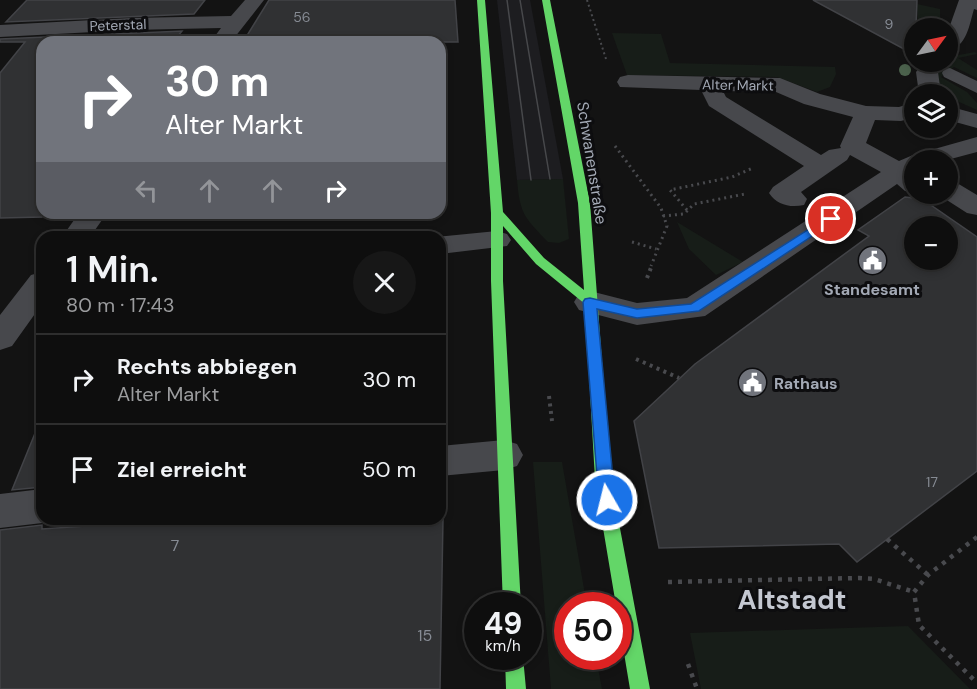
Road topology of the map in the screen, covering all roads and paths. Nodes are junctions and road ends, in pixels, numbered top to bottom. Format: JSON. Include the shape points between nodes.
{"nodes":[{"id":1,"x":255,"y":0,"type":"edge"},
{"id":2,"x":481,"y":0,"type":"edge"},
{"id":3,"x":546,"y":0,"type":"edge"},
{"id":4,"x":587,"y":0,"type":"edge"},
{"id":5,"x":972,"y":4,"type":"edge"},
{"id":6,"x":236,"y":22,"type":"junction"},
{"id":7,"x":0,"y":31,"type":"edge"},
{"id":8,"x":958,"y":33,"type":"edge"},
{"id":9,"x":226,"y":36,"type":"edge"},
{"id":10,"x":608,"y":63,"type":"dead end"},
{"id":11,"x":950,"y":72,"type":"edge"},
{"id":12,"x":628,"y":82,"type":"dead end"},
{"id":13,"x":709,"y":84,"type":"junction"},
{"id":14,"x":977,"y":88,"type":"edge"},
{"id":15,"x":866,"y":113,"type":"junction"},
{"id":16,"x":904,"y":113,"type":"edge"},
{"id":17,"x":958,"y":115,"type":"edge"},
{"id":18,"x":977,"y":120,"type":"edge"},
{"id":19,"x":612,"y":137,"type":"dead end"},
{"id":20,"x":977,"y":144,"type":"edge"},
{"id":21,"x":852,"y":146,"type":"junction"},
{"id":22,"x":958,"y":152,"type":"edge"},
{"id":23,"x":977,"y":159,"type":"edge"},
{"id":24,"x":762,"y":164,"type":"dead end"},
{"id":25,"x":822,"y":166,"type":"junction"},
{"id":26,"x":904,"y":170,"type":"edge"},
{"id":27,"x":958,"y":171,"type":"edge"},
{"id":28,"x":904,"y":177,"type":"edge"},
{"id":29,"x":958,"y":184,"type":"edge"},
{"id":30,"x":769,"y":196,"type":"joint"},
{"id":31,"x":977,"y":207,"type":"edge"},
{"id":32,"x":687,"y":210,"type":"junction"},
{"id":33,"x":663,"y":216,"type":"junction"},
{"id":34,"x":497,"y":226,"type":"junction"},
{"id":35,"x":632,"y":242,"type":"dead end"},
{"id":36,"x":446,"y":243,"type":"edge"},
{"id":37,"x":656,"y":249,"type":"junction"},
{"id":38,"x":447,"y":278,"type":"dead end"},
{"id":39,"x":446,"y":281,"type":"edge"},
{"id":40,"x":36,"y":291,"type":"edge"},
{"id":41,"x":590,"y":302,"type":"junction"},
{"id":42,"x":637,"y":314,"type":"junction"},
{"id":43,"x":0,"y":338,"type":"edge"},
{"id":44,"x":631,"y":357,"type":"dead end"},
{"id":45,"x":680,"y":378,"type":"dead end"},
{"id":46,"x":504,"y":455,"type":"junction"},
{"id":47,"x":446,"y":460,"type":"edge"},
{"id":48,"x":36,"y":507,"type":"edge"},
{"id":49,"x":0,"y":511,"type":"edge"},
{"id":50,"x":977,"y":537,"type":"edge"},
{"id":51,"x":887,"y":539,"type":"dead end"},
{"id":52,"x":928,"y":575,"type":"junction"},
{"id":53,"x":659,"y":582,"type":"dead end"},
{"id":54,"x":511,"y":592,"type":"edge"},
{"id":55,"x":914,"y":592,"type":"junction"},
{"id":56,"x":515,"y":670,"type":"edge"},
{"id":57,"x":977,"y":682,"type":"edge"},
{"id":58,"x":516,"y":689,"type":"edge"},
{"id":59,"x":640,"y":689,"type":"edge"}],
"edges":[{"from":1,"to":6,"type":"street"},
{"from":2,"to":34,"type":"main road"},
{"from":3,"to":41,"type":"main road","name":"Schwanenstraße","via":[[580,177]]},
{"from":4,"to":10,"type":"path"},
{"from":5,"to":8,"type":"street"},
{"from":6,"to":7,"type":"street","name":"Peterstal"},
{"from":6,"to":9,"type":"street"},
{"from":11,"to":14,"type":"lane"},
{"from":12,"to":13,"type":"street","name":"Alter Markt"},
{"from":13,"to":15,"type":"street","name":"Alter Markt","via":[[780,85],[812,99]]},
{"from":13,"to":25,"type":"street","via":[[717,101],[792,153]]},
{"from":15,"to":16,"type":"street","name":"Alter Markt"},
{"from":15,"to":21,"type":"street"},
{"from":17,"to":18,"type":"street"},
{"from":19,"to":33,"type":"path"},
{"from":20,"to":22,"type":"street"},
{"from":21,"to":25,"type":"street"},
{"from":21,"to":26,"type":"street"},
{"from":23,"to":27,"type":"street"},
{"from":24,"to":32,"type":"path","via":[[732,177],[670,190]]},
{"from":25,"to":30,"type":"street"},
{"from":28,"to":42,"type":"street","via":[[694,308]]},
{"from":29,"to":31,"type":"street"},
{"from":30,"to":32,"type":"path","via":[[694,204]]},
{"from":32,"to":33,"type":"path","via":[[684,214]]},
{"from":33,"to":37,"type":"path","via":[[666,226]]},
{"from":34,"to":36,"type":"street"},
{"from":34,"to":41,"type":"main road"},
{"from":34,"to":46,"type":"main road"},
{"from":35,"to":37,"type":"path"},
{"from":37,"to":42,"type":"path"},
{"from":38,"to":39,"type":"path"},
{"from":40,"to":43,"type":"street"},
{"from":41,"to":42,"type":"street"},
{"from":41,"to":59,"type":"main road","name":"Schwanenstraße","via":[[603,480]]},
{"from":44,"to":45,"type":"path"},
{"from":46,"to":47,"type":"street"},
{"from":46,"to":54,"type":"main road"},
{"from":48,"to":49,"type":"street"},
{"from":50,"to":52,"type":"path"},
{"from":51,"to":52,"type":"path"},
{"from":52,"to":55,"type":"path"},
{"from":53,"to":55,"type":"path","via":[[859,578]]},
{"from":55,"to":57,"type":"path","via":[[919,625]]},
{"from":56,"to":58,"type":"main road"}]}
